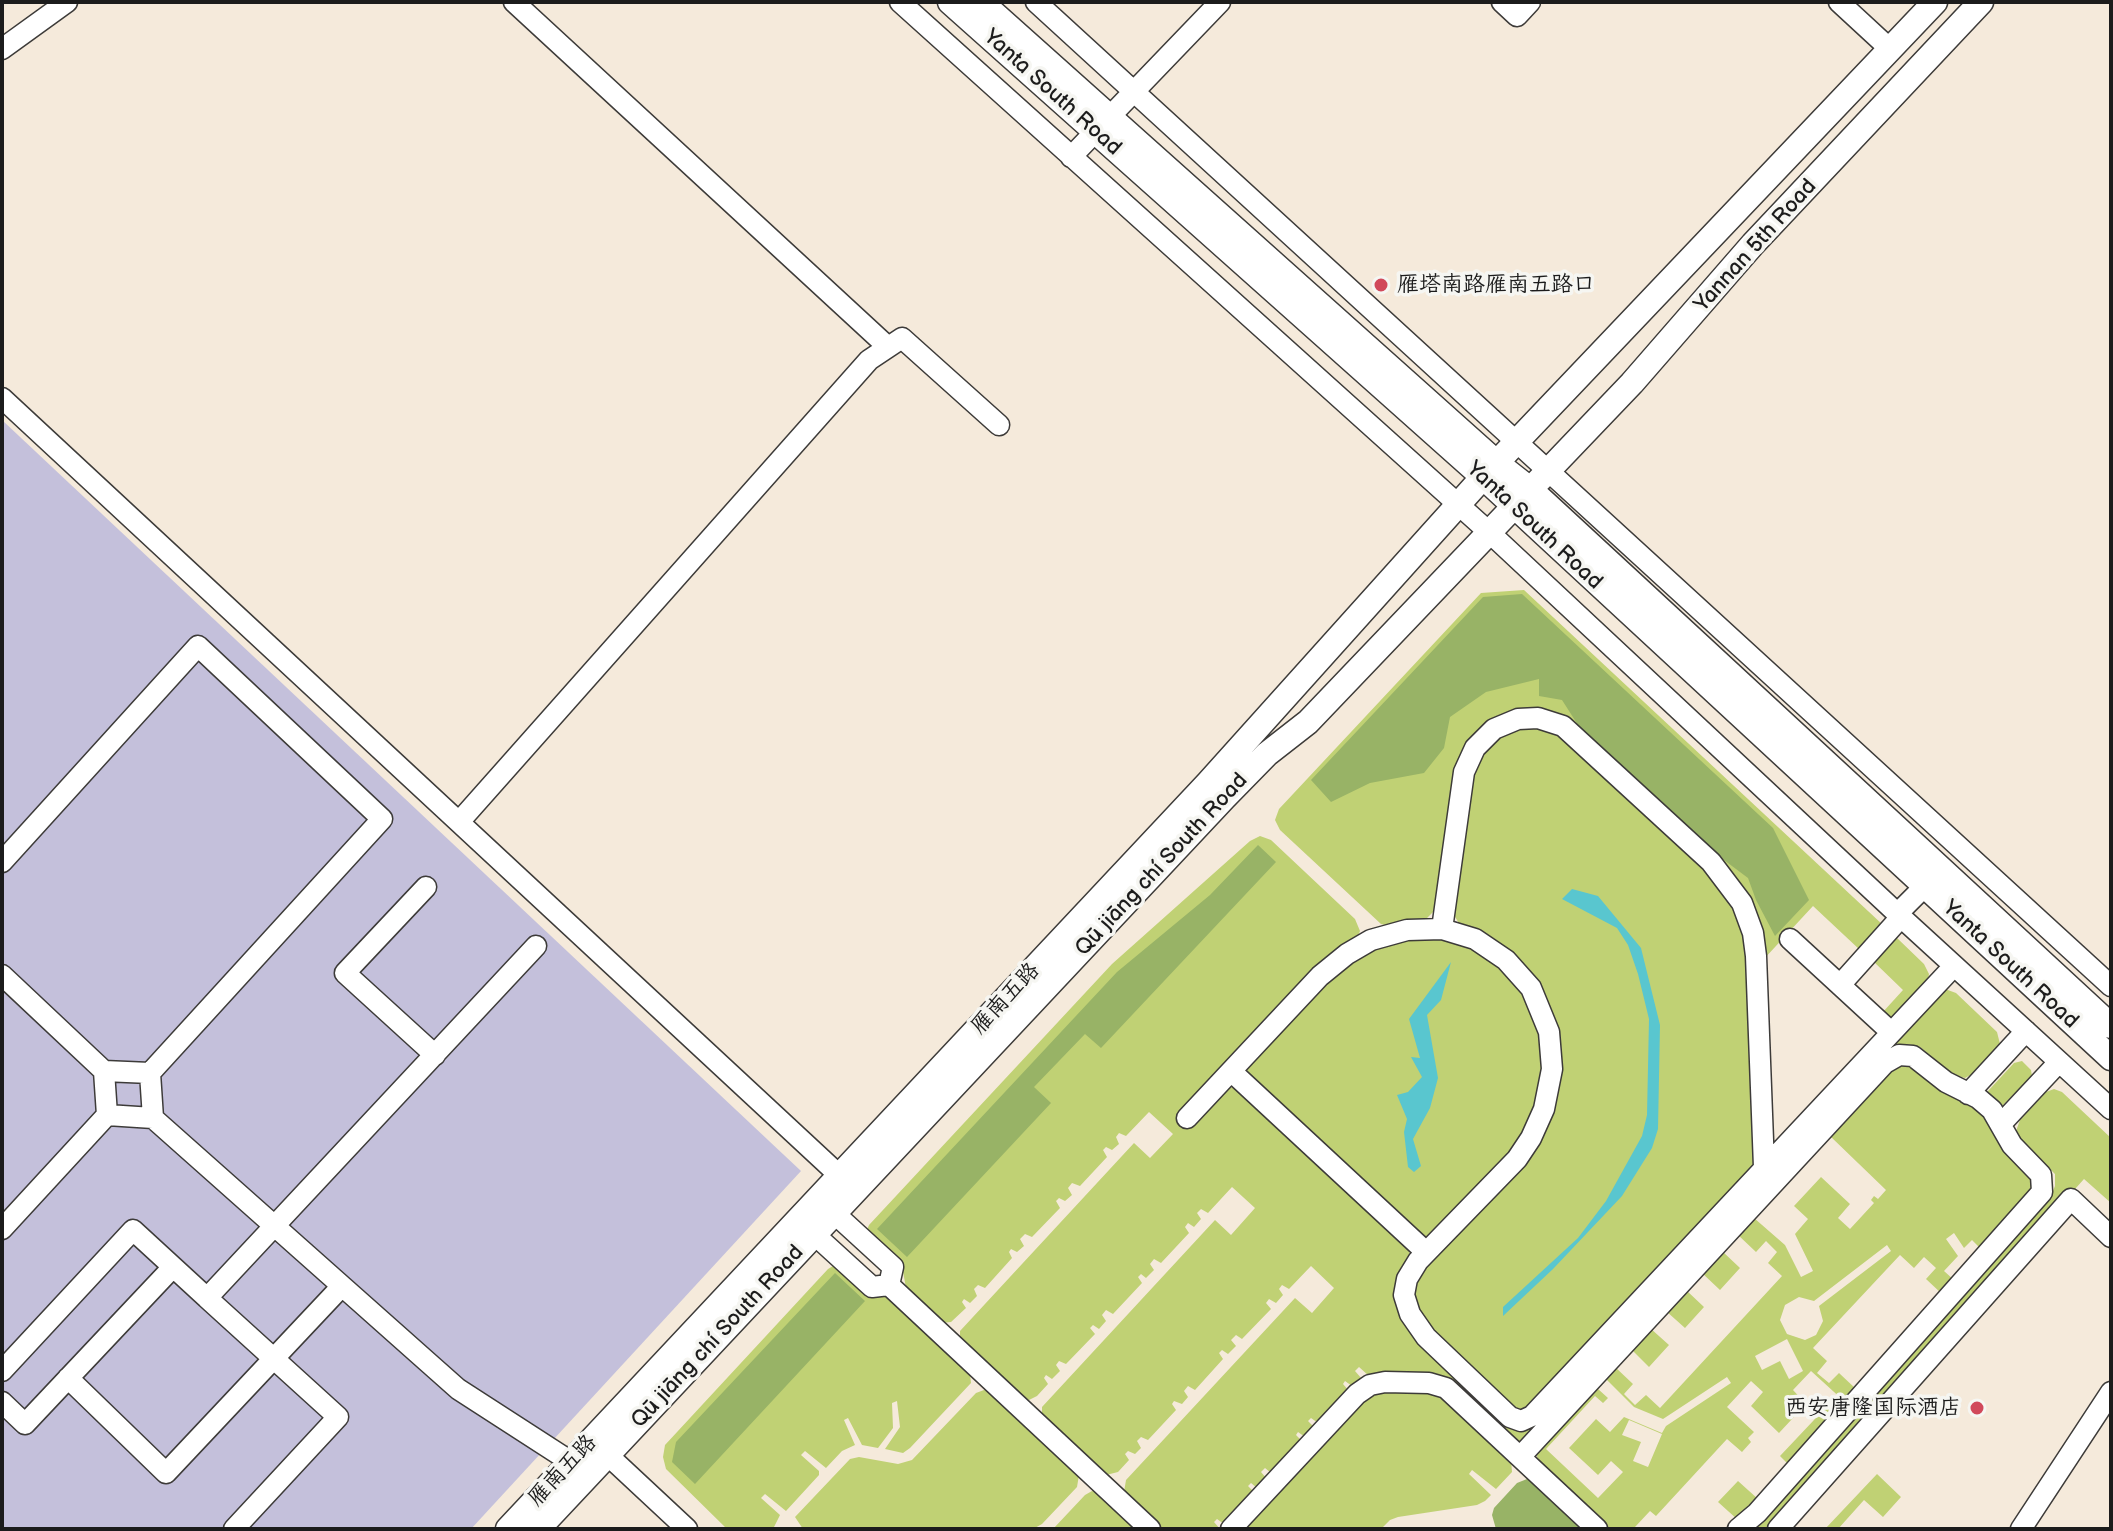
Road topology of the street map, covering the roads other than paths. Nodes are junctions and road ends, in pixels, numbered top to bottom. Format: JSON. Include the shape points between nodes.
{"nodes":[{"id":1,"x":67,"y":2,"type":"edge"},
{"id":2,"x":514,"y":2,"type":"edge"},
{"id":3,"x":900,"y":2,"type":"edge"},
{"id":4,"x":950,"y":2,"type":"edge"},
{"id":5,"x":981,"y":2,"type":"edge"},
{"id":6,"x":1036,"y":2,"type":"edge"},
{"id":7,"x":1220,"y":2,"type":"edge"},
{"id":8,"x":1502,"y":2,"type":"edge"},
{"id":9,"x":1530,"y":2,"type":"edge"},
{"id":10,"x":1839,"y":2,"type":"edge"},
{"id":11,"x":1935,"y":2,"type":"edge"},
{"id":12,"x":1981,"y":2,"type":"edge"},
{"id":13,"x":2,"y":49,"type":"edge"},
{"id":14,"x":1891,"y":50,"type":"junction"},
{"id":15,"x":1136,"y":90,"type":"junction"},
{"id":16,"x":1104,"y":124,"type":"junction"},
{"id":17,"x":1071,"y":157,"type":"junction"},
{"id":18,"x":888,"y":347,"type":"junction"},
{"id":19,"x":2,"y":398,"type":"edge"},
{"id":20,"x":999,"y":425,"type":"dead end"},
{"id":21,"x":1518,"y":442,"type":"junction"},
{"id":22,"x":1491,"y":470,"type":"junction"},
{"id":23,"x":1549,"y":470,"type":"junction"},
{"id":24,"x":1531,"y":490,"type":"junction"},
{"id":25,"x":1458,"y":505,"type":"junction"},
{"id":26,"x":1513,"y":507,"type":"junction"},
{"id":27,"x":1490,"y":533,"type":"junction"},
{"id":28,"x":459,"y":822,"type":"junction"},
{"id":29,"x":1957,"y":845,"type":"junction"},
{"id":30,"x":2,"y":862,"type":"edge"},
{"id":31,"x":1931,"y":876,"type":"junction"},
{"id":32,"x":426,"y":887,"type":"dead end"},
{"id":33,"x":1899,"y":916,"type":"junction"},
{"id":34,"x":1442,"y":929,"type":"junction"},
{"id":35,"x":1790,"y":939,"type":"dead end"},
{"id":36,"x":536,"y":946,"type":"dead end"},
{"id":37,"x":1954,"y":966,"type":"junction"},
{"id":38,"x":2,"y":975,"type":"edge"},
{"id":39,"x":1840,"y":985,"type":"junction"},
{"id":40,"x":2111,"y":986,"type":"edge"},
{"id":41,"x":2111,"y":1026,"type":"edge"},
{"id":42,"x":2026,"y":1031,"type":"junction"},
{"id":43,"x":1891,"y":1032,"type":"junction"},
{"id":44,"x":435,"y":1055,"type":"junction"},
{"id":45,"x":2111,"y":1058,"type":"edge"},
{"id":46,"x":2059,"y":1062,"type":"junction"},
{"id":47,"x":104,"y":1071,"type":"junction"},
{"id":48,"x":1231,"y":1071,"type":"junction"},
{"id":49,"x":150,"y":1073,"type":"junction"},
{"id":50,"x":1968,"y":1094,"type":"junction"},
{"id":51,"x":2111,"y":1109,"type":"edge"},
{"id":52,"x":107,"y":1115,"type":"junction"},
{"id":53,"x":153,"y":1118,"type":"junction"},
{"id":54,"x":1187,"y":1118,"type":"dead end"},
{"id":55,"x":2001,"y":1124,"type":"junction"},
{"id":56,"x":1764,"y":1167,"type":"junction"},
{"id":57,"x":840,"y":1176,"type":"junction"},
{"id":58,"x":834,"y":1213,"type":"junction"},
{"id":59,"x":275,"y":1227,"type":"junction"},
{"id":60,"x":2,"y":1229,"type":"edge"},
{"id":61,"x":815,"y":1235,"type":"junction"},
{"id":62,"x":2111,"y":1237,"type":"edge"},
{"id":63,"x":1426,"y":1252,"type":"junction"},
{"id":64,"x":173,"y":1267,"type":"junction"},
{"id":65,"x":889,"y":1285,"type":"junction"},
{"id":66,"x":342,"y":1286,"type":"junction"},
{"id":67,"x":207,"y":1298,"type":"junction"},
{"id":68,"x":273,"y":1358,"type":"junction"},
{"id":69,"x":2,"y":1371,"type":"edge"},
{"id":70,"x":68,"y":1378,"type":"junction"},
{"id":71,"x":2111,"y":1392,"type":"edge"},
{"id":72,"x":2,"y":1402,"type":"edge"},
{"id":73,"x":600,"y":1447,"type":"junction"},
{"id":74,"x":1520,"y":1457,"type":"junction"},
{"id":75,"x":571,"y":1462,"type":"junction"},
{"id":76,"x":234,"y":1529,"type":"edge"},
{"id":77,"x":508,"y":1529,"type":"edge"},
{"id":78,"x":538,"y":1529,"type":"edge"},
{"id":79,"x":687,"y":1529,"type":"edge"},
{"id":80,"x":1150,"y":1529,"type":"edge"},
{"id":81,"x":1231,"y":1529,"type":"edge"},
{"id":82,"x":1597,"y":1529,"type":"edge"},
{"id":83,"x":1738,"y":1529,"type":"edge"},
{"id":84,"x":1778,"y":1529,"type":"edge"},
{"id":85,"x":2021,"y":1529,"type":"edge"}],
"edges":[{"from":1,"to":13,"type":"street"},
{"from":2,"to":18,"type":"street"},
{"from":3,"to":17,"type":"street"},
{"from":4,"to":16,"type":"main road","name":"Yanta South Road"},
{"from":5,"to":16,"type":"main road","name":"Yanta South Road"},
{"from":6,"to":15,"type":"street"},
{"from":7,"to":15,"type":"street"},
{"from":8,"to":9,"type":"street","via":[[1517,16]]},
{"from":10,"to":14,"type":"street"},
{"from":11,"to":14,"type":"main road","name":"Yannan 5th Road"},
{"from":12,"to":23,"type":"main road","name":"Yannan 5th Road"},
{"from":14,"to":21,"type":"main road","name":"Yannan 5th Road"},
{"from":15,"to":16,"type":"street"},
{"from":15,"to":21,"type":"street"},
{"from":16,"to":17,"type":"street"},
{"from":16,"to":22,"type":"main road","name":"Yanta South Road"},
{"from":17,"to":25,"type":"street"},
{"from":18,"to":20,"type":"street","via":[[902,338]]},
{"from":18,"to":28,"type":"street","via":[[869,360]]},
{"from":19,"to":28,"type":"street"},
{"from":21,"to":22,"type":"main road","name":"Yannan 5th Road"},
{"from":21,"to":23,"type":"street"},
{"from":22,"to":24,"type":"main road","name":"Yanta South Road"},
{"from":22,"to":25,"type":"main road","name":"雁南五路"},
{"from":22,"to":26,"type":"main road","name":"Yanta South Road"},
{"from":23,"to":24,"type":"main road","name":"Yannan 5th Road"},
{"from":23,"to":29,"type":"street"},
{"from":24,"to":26,"type":"main road","name":"Qū jiāng chí South Road"},
{"from":24,"to":31,"type":"main road","name":"Yanta South Road"},
{"from":25,"to":27,"type":"street"},
{"from":25,"to":57,"type":"main road","name":"雁南五路","via":[[1208,783]]},
{"from":26,"to":27,"type":"main road","name":"Qū jiāng chí South Road"},
{"from":26,"to":31,"type":"main road","name":"Yanta South Road"},
{"from":27,"to":33,"type":"street"},
{"from":27,"to":58,"type":"main road","name":"Qū jiāng chí South Road","via":[[1308,722],[1267,754]]},
{"from":28,"to":57,"type":"street"},
{"from":29,"to":31,"type":"street"},
{"from":29,"to":40,"type":"street"},
{"from":30,"to":49,"type":"street","via":[[198,646],[382,819]]},
{"from":31,"to":33,"type":"street"},
{"from":31,"to":41,"type":"main road","name":"Yanta South Road"},
{"from":31,"to":45,"type":"main road","name":"Yanta South Road"},
{"from":32,"to":44,"type":"street","via":[[345,973]]},
{"from":33,"to":37,"type":"street"},
{"from":33,"to":39,"type":"street"},
{"from":34,"to":48,"type":"street","via":[[1395,932],[1347,954]]},
{"from":34,"to":56,"type":"street","via":[[1464,772],[1475,748],[1494,729],[1518,719],[1538,718],[1563,726],[1711,862],[1745,911],[1756,956]]},
{"from":34,"to":63,"type":"street","via":[[1486,945],[1523,978],[1546,1022],[1552,1069],[1544,1109],[1524,1148]]},
{"from":35,"to":39,"type":"street"},
{"from":36,"to":44,"type":"street"},
{"from":37,"to":42,"type":"street"},
{"from":37,"to":43,"type":"street"},
{"from":38,"to":47,"type":"street"},
{"from":39,"to":43,"type":"street"},
{"from":42,"to":46,"type":"street"},
{"from":42,"to":50,"type":"street"},
{"from":43,"to":56,"type":"street"},
{"from":44,"to":59,"type":"street"},
{"from":46,"to":51,"type":"street"},
{"from":46,"to":55,"type":"street"},
{"from":47,"to":49,"type":"street"},
{"from":47,"to":52,"type":"street"},
{"from":48,"to":54,"type":"street"},
{"from":48,"to":63,"type":"street"},
{"from":49,"to":53,"type":"street"},
{"from":50,"to":55,"type":"street","via":[[1987,1104]]},
{"from":50,"to":74,"type":"street","via":[[1913,1056],[1888,1061]]},
{"from":52,"to":53,"type":"street"},
{"from":52,"to":60,"type":"street"},
{"from":53,"to":59,"type":"street"},
{"from":55,"to":83,"type":"street","via":[[2012,1145],[2041,1175],[2037,1200]]},
{"from":56,"to":63,"type":"street","via":[[1532,1416],[1521,1421],[1510,1417],[1413,1321],[1405,1287]]},
{"from":57,"to":73,"type":"main road","name":"雁南五路"},
{"from":58,"to":61,"type":"main road","name":"Qū jiāng chí South Road"},
{"from":58,"to":65,"type":"street","via":[[893,1267]]},
{"from":59,"to":66,"type":"street"},
{"from":59,"to":67,"type":"street"},
{"from":61,"to":65,"type":"street","via":[[872,1287]]},
{"from":61,"to":73,"type":"main road","name":"Qū jiāng chí South Road"},
{"from":62,"to":84,"type":"street","via":[[2071,1199]]},
{"from":64,"to":67,"type":"street"},
{"from":64,"to":69,"type":"street","via":[[133,1230]]},
{"from":64,"to":70,"type":"street"},
{"from":65,"to":80,"type":"street"},
{"from":66,"to":68,"type":"street"},
{"from":66,"to":75,"type":"street","via":[[458,1389]]},
{"from":67,"to":68,"type":"street"},
{"from":68,"to":70,"type":"street","via":[[166,1473]]},
{"from":68,"to":76,"type":"street","via":[[338,1417]]},
{"from":70,"to":72,"type":"street","via":[[25,1424]]},
{"from":71,"to":85,"type":"street"},
{"from":73,"to":75,"type":"main road","name":"雁南五路"},
{"from":73,"to":78,"type":"main road","name":"Qū jiāng chí South Road"},
{"from":73,"to":79,"type":"street"},
{"from":74,"to":81,"type":"street","via":[[1441,1385],[1378,1383],[1357,1394]]},
{"from":74,"to":82,"type":"street"},
{"from":75,"to":77,"type":"main road","name":"雁南五路"}]}
